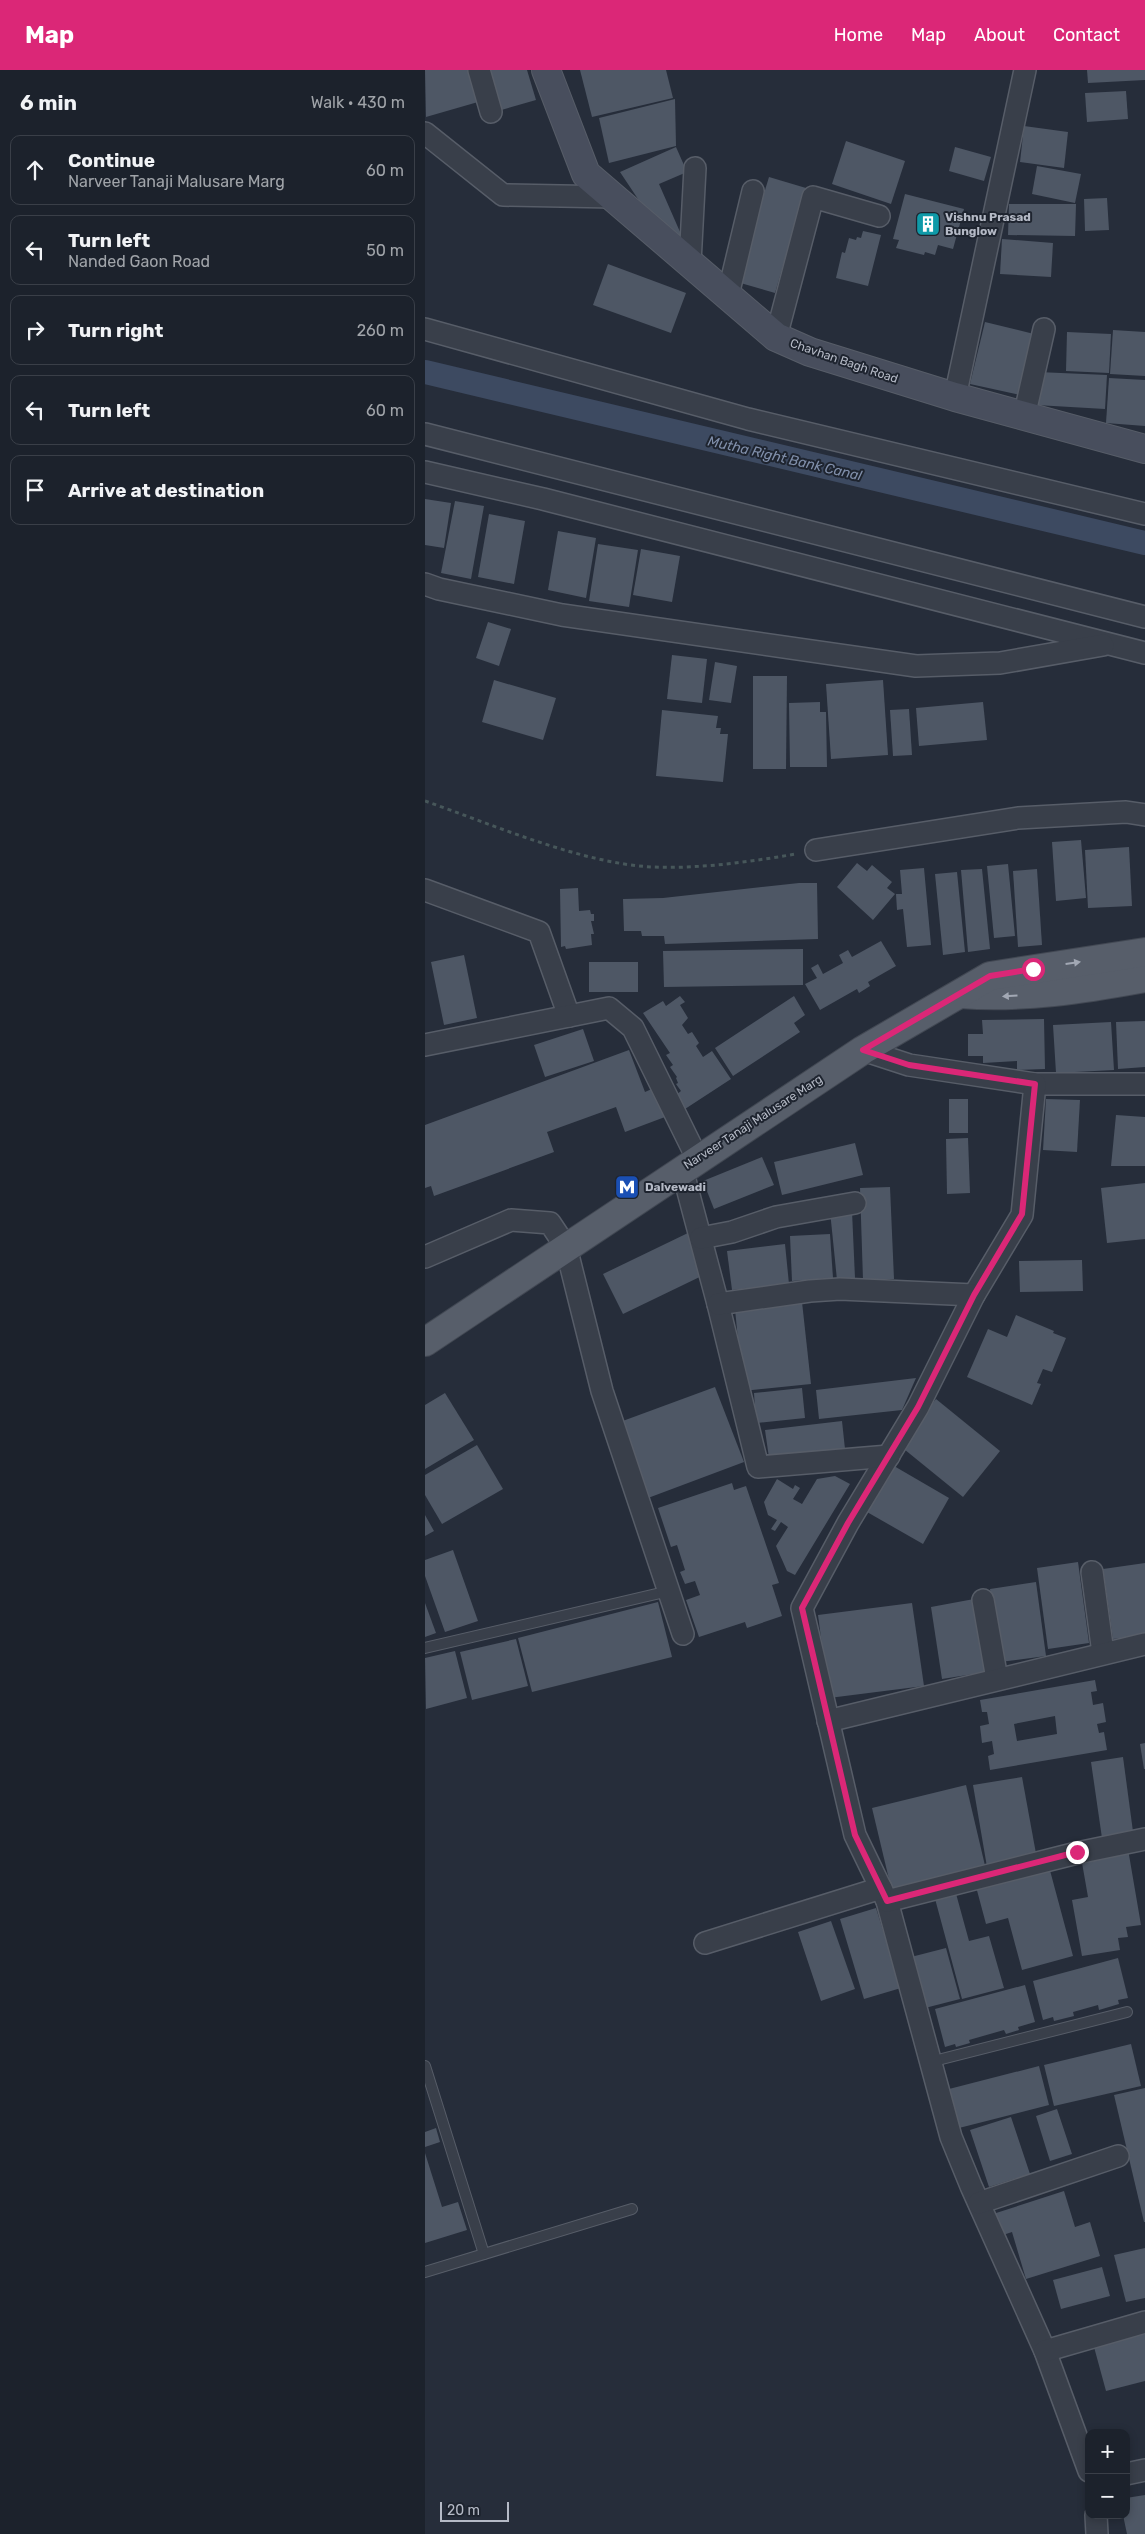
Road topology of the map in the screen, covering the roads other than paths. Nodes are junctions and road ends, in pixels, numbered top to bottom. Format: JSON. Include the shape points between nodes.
{"nodes":[{"id":1,"x":479,"y":70,"type":"edge"},
{"id":2,"x":546,"y":70,"type":"edge"},
{"id":3,"x":1025,"y":70,"type":"edge"},
{"id":4,"x":491,"y":112,"type":"dead end"},
{"id":5,"x":425,"y":133,"type":"edge"},
{"id":6,"x":695,"y":168,"type":"dead end"},
{"id":7,"x":753,"y":191,"type":"dead end"},
{"id":8,"x":613,"y":197,"type":"junction"},
{"id":9,"x":879,"y":216,"type":"dead end"},
{"id":10,"x":690,"y":263,"type":"junction"},
{"id":11,"x":728,"y":296,"type":"junction"},
{"id":12,"x":1044,"y":329,"type":"dead end"},
{"id":13,"x":425,"y":330,"type":"edge"},
{"id":14,"x":776,"y":337,"type":"junction"},
{"id":15,"x":955,"y":397,"type":"junction"},
{"id":16,"x":1024,"y":417,"type":"junction"},
{"id":17,"x":425,"y":434,"type":"edge"},
{"id":18,"x":1145,"y":449,"type":"edge"},
{"id":19,"x":425,"y":472,"type":"edge"},
{"id":20,"x":1145,"y":514,"type":"edge"},
{"id":21,"x":425,"y":584,"type":"edge"},
{"id":22,"x":1145,"y":617,"type":"edge"},
{"id":23,"x":1110,"y":644,"type":"junction"},
{"id":24,"x":1145,"y":653,"type":"edge"},
{"id":25,"x":1145,"y":815,"type":"edge"},
{"id":26,"x":816,"y":850,"type":"road end"},
{"id":27,"x":425,"y":890,"type":"edge"},
{"id":28,"x":1145,"y":952,"type":"edge"},
{"id":29,"x":1145,"y":978,"type":"edge"},
{"id":30,"x":961,"y":994,"type":"junction"},
{"id":31,"x":569,"y":1016,"type":"junction"},
{"id":32,"x":425,"y":1045,"type":"edge"},
{"id":33,"x":863,"y":1050,"type":"junction"},
{"id":34,"x":1035,"y":1084,"type":"junction"},
{"id":35,"x":1145,"y":1084,"type":"edge"},
{"id":36,"x":690,"y":1165,"type":"junction"},
{"id":37,"x":855,"y":1203,"type":"dead end"},
{"id":38,"x":701,"y":1238,"type":"junction"},
{"id":39,"x":566,"y":1247,"type":"junction"},
{"id":40,"x":425,"y":1258,"type":"edge"},
{"id":41,"x":974,"y":1295,"type":"junction"},
{"id":42,"x":718,"y":1304,"type":"junction"},
{"id":43,"x":425,"y":1342,"type":"edge"},
{"id":44,"x":889,"y":1456,"type":"junction"},
{"id":45,"x":1092,"y":1572,"type":"dead end"},
{"id":46,"x":669,"y":1591,"type":"junction"},
{"id":47,"x":983,"y":1600,"type":"dead end"},
{"id":48,"x":683,"y":1634,"type":"dead end"},
{"id":49,"x":1145,"y":1644,"type":"edge"},
{"id":50,"x":425,"y":1648,"type":"edge"},
{"id":51,"x":1103,"y":1653,"type":"junction"},
{"id":52,"x":997,"y":1679,"type":"junction"},
{"id":53,"x":828,"y":1721,"type":"junction"},
{"id":54,"x":1145,"y":1840,"type":"edge"},
{"id":55,"x":884,"y":1895,"type":"junction"},
{"id":56,"x":705,"y":1943,"type":"dead end"},
{"id":57,"x":1127,"y":2012,"type":"dead end"},
{"id":58,"x":930,"y":2062,"type":"junction"},
{"id":59,"x":425,"y":2066,"type":"edge"},
{"id":60,"x":1118,"y":2156,"type":"dead end"},
{"id":61,"x":979,"y":2203,"type":"junction"},
{"id":62,"x":633,"y":2209,"type":"dead end"},
{"id":63,"x":484,"y":2254,"type":"junction"},
{"id":64,"x":425,"y":2272,"type":"edge"},
{"id":65,"x":1145,"y":2322,"type":"edge"},
{"id":66,"x":1045,"y":2350,"type":"junction"},
{"id":67,"x":1085,"y":2460,"type":"edge"},
{"id":68,"x":1145,"y":2470,"type":"edge"},
{"id":69,"x":1130,"y":2473,"type":"edge"},
{"id":70,"x":1095,"y":2519,"type":"edge"},
{"id":71,"x":1097,"y":2534,"type":"edge"}],
"edges":[{"from":1,"to":4,"type":"street"},
{"from":2,"to":8,"type":"street","name":"Chavhan Bagh Road","via":[[586,174]]},
{"from":3,"to":15,"type":"street"},
{"from":5,"to":8,"type":"street","via":[[503,195]]},
{"from":6,"to":10,"type":"street"},
{"from":7,"to":11,"type":"street"},
{"from":8,"to":10,"type":"street","name":"Chavhan Bagh Road"},
{"from":9,"to":14,"type":"street","via":[[813,197]]},
{"from":10,"to":11,"type":"street","name":"Chavhan Bagh Road"},
{"from":11,"to":14,"type":"street","name":"Chavhan Bagh Road"},
{"from":12,"to":16,"type":"street"},
{"from":13,"to":20,"type":"street","via":[[748,419]]},
{"from":14,"to":15,"type":"street","name":"Chavhan Bagh Road","via":[[810,352]]},
{"from":15,"to":16,"type":"street","name":"Chavhan Bagh Road"},
{"from":16,"to":18,"type":"street","name":"Chavhan Bagh Road"},
{"from":17,"to":22,"type":"street"},
{"from":19,"to":23,"type":"street","via":[[543,499]]},
{"from":21,"to":23,"type":"street","via":[[562,615],[915,666],[1000,663]]},
{"from":23,"to":24,"type":"street"},
{"from":25,"to":26,"type":"street","via":[[1125,812],[1018,818]]},
{"from":27,"to":31,"type":"street","via":[[539,932]]},
{"from":30,"to":28,"type":"main road","name":"Narveer Tanaji Malusare Marg","one_way":true,"via":[[990,976]]},
{"from":29,"to":30,"type":"main road","one_way":true,"via":[[1041,994],[995,997]]},
{"from":30,"to":33,"type":"main road","name":"Narveer Tanaji Malusare Marg"},
{"from":31,"to":32,"type":"street"},
{"from":31,"to":36,"type":"street","via":[[609,1008],[633,1028]]},
{"from":33,"to":34,"type":"street","via":[[909,1065]]},
{"from":33,"to":36,"type":"main road","name":"Narveer Tanaji Malusare Marg"},
{"from":34,"to":35,"type":"street"},
{"from":34,"to":41,"type":"street","via":[[1022,1214]]},
{"from":36,"to":38,"type":"street"},
{"from":36,"to":39,"type":"main road","name":"Narveer Tanaji Malusare Marg"},
{"from":37,"to":38,"type":"street","via":[[776,1217],[732,1232]]},
{"from":38,"to":42,"type":"street"},
{"from":39,"to":40,"type":"street","via":[[550,1223],[511,1220]]},
{"from":39,"to":43,"type":"main road","name":"Narveer Tanaji Malusare Marg"},
{"from":39,"to":46,"type":"street","via":[[602,1391]]},
{"from":41,"to":42,"type":"street","via":[[840,1289]]},
{"from":41,"to":44,"type":"street","via":[[918,1407]]},
{"from":42,"to":44,"type":"street","via":[[758,1467]]},
{"from":44,"to":53,"type":"street","via":[[802,1608]]},
{"from":45,"to":51,"type":"street"},
{"from":46,"to":48,"type":"street"},
{"from":46,"to":50,"type":"lane"},
{"from":47,"to":52,"type":"street"},
{"from":49,"to":51,"type":"street"},
{"from":51,"to":52,"type":"street"},
{"from":52,"to":53,"type":"street"},
{"from":53,"to":55,"type":"street","via":[[855,1835]]},
{"from":54,"to":55,"type":"street"},
{"from":55,"to":56,"type":"street"},
{"from":55,"to":58,"type":"street"},
{"from":57,"to":58,"type":"lane"},
{"from":58,"to":61,"type":"street","via":[[951,2137]]},
{"from":59,"to":63,"type":"lane"},
{"from":60,"to":61,"type":"street"},
{"from":61,"to":66,"type":"street"},
{"from":62,"to":63,"type":"lane"},
{"from":63,"to":64,"type":"lane"},
{"from":65,"to":66,"type":"street"},
{"from":66,"to":67,"type":"street"},
{"from":68,"to":69,"type":"street"},
{"from":70,"to":71,"type":"street"}]}
